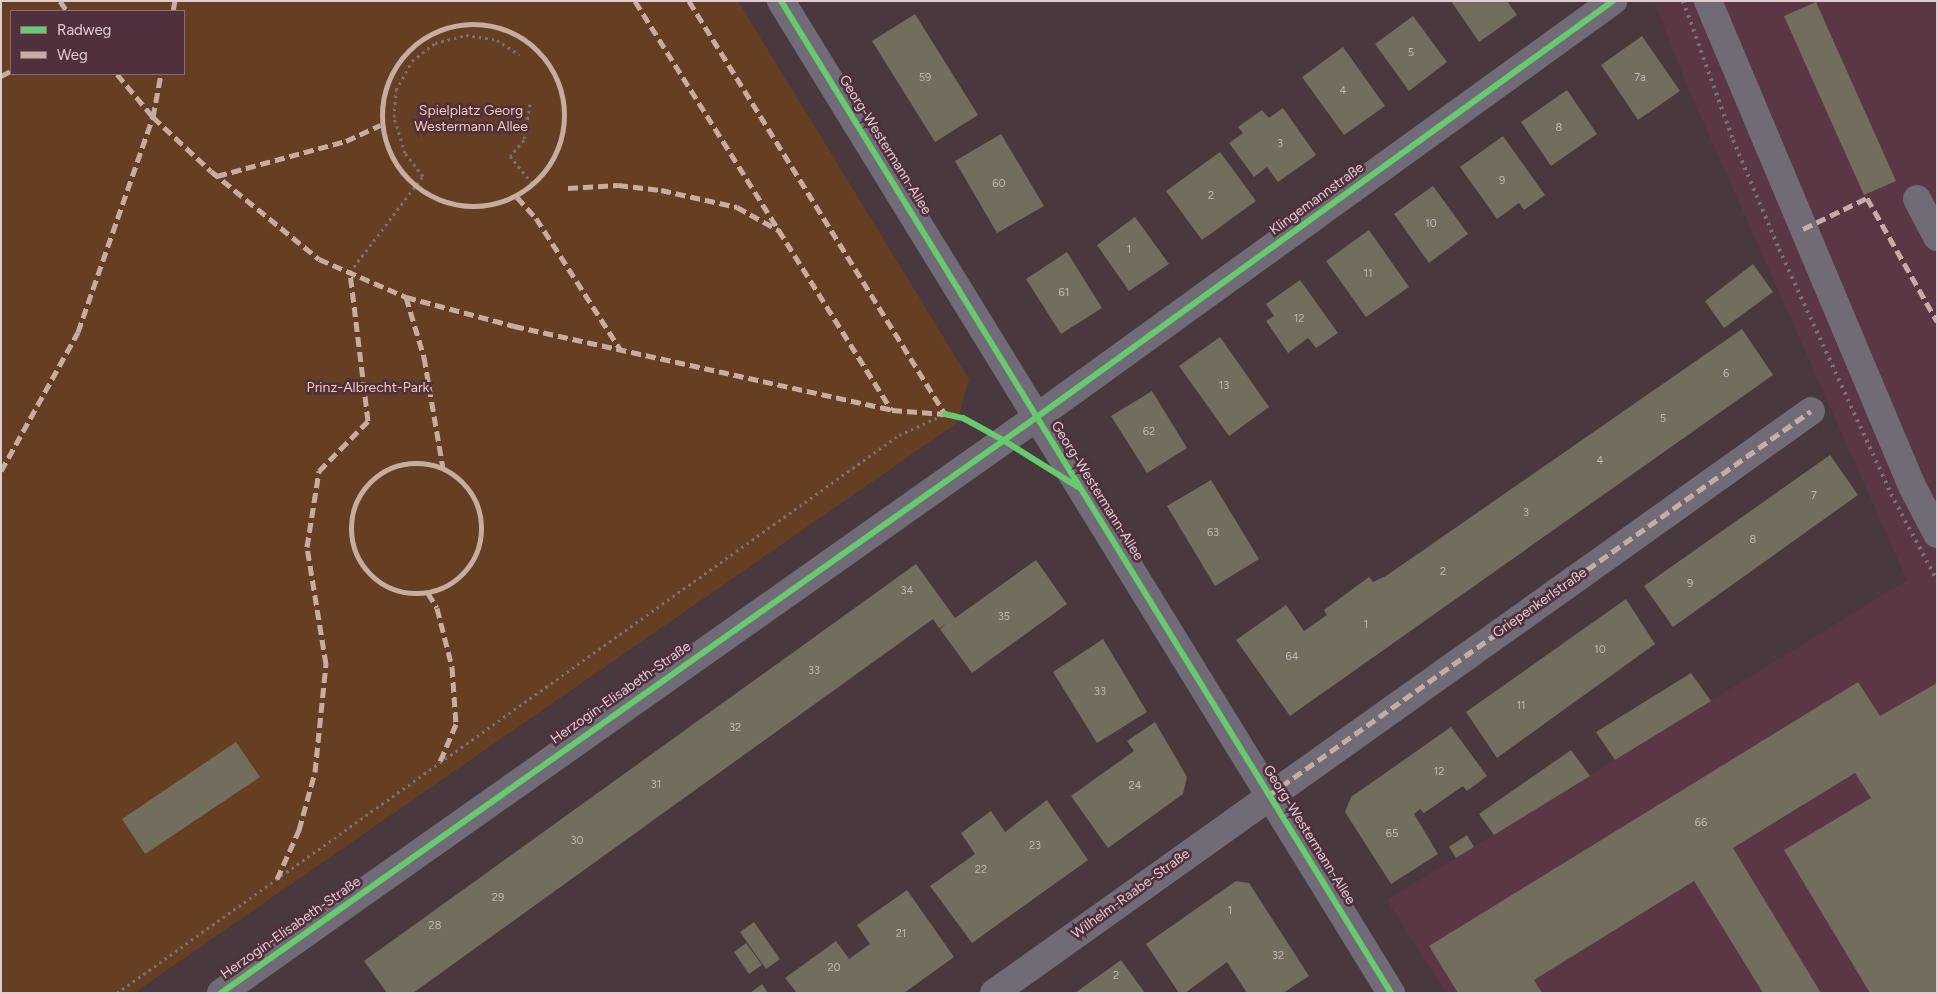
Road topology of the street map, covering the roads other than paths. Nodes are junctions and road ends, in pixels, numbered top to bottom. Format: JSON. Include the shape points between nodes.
{"nodes":[{"id":1,"x":781,"y":1,"type":"edge"},
{"id":2,"x":1613,"y":1,"type":"edge"},
{"id":3,"x":1708,"y":1,"type":"edge"},
{"id":4,"x":1917,"y":199,"type":"dead end"},
{"id":5,"x":1937,"y":237,"type":"edge"},
{"id":6,"x":1811,"y":411,"type":"dead end"},
{"id":7,"x":1037,"y":417,"type":"junction"},
{"id":8,"x":1937,"y":534,"type":"edge"},
{"id":9,"x":1269,"y":796,"type":"junction"},
{"id":10,"x":221,"y":993,"type":"edge"},
{"id":11,"x":994,"y":993,"type":"edge"},
{"id":12,"x":1391,"y":993,"type":"edge"}],
"edges":[{"from":1,"to":7,"type":"street","name":"Georg-Westermann-Allee"},
{"from":2,"to":7,"type":"street","name":"Klingemannstraße"},
{"from":3,"to":8,"type":"street","via":[[1912,486]]},
{"from":4,"to":5,"type":"street"},
{"from":6,"to":9,"type":"street","name":"Griepenkerlstraße"},
{"from":7,"to":9,"type":"street","name":"Georg-Westermann-Allee"},
{"from":7,"to":10,"type":"street","name":"Herzogin-Elisabeth-Straße"},
{"from":9,"to":11,"type":"street","name":"Wilhelm-Raabe-Straße"},
{"from":9,"to":12,"type":"street","name":"Georg-Westermann-Allee"}]}
